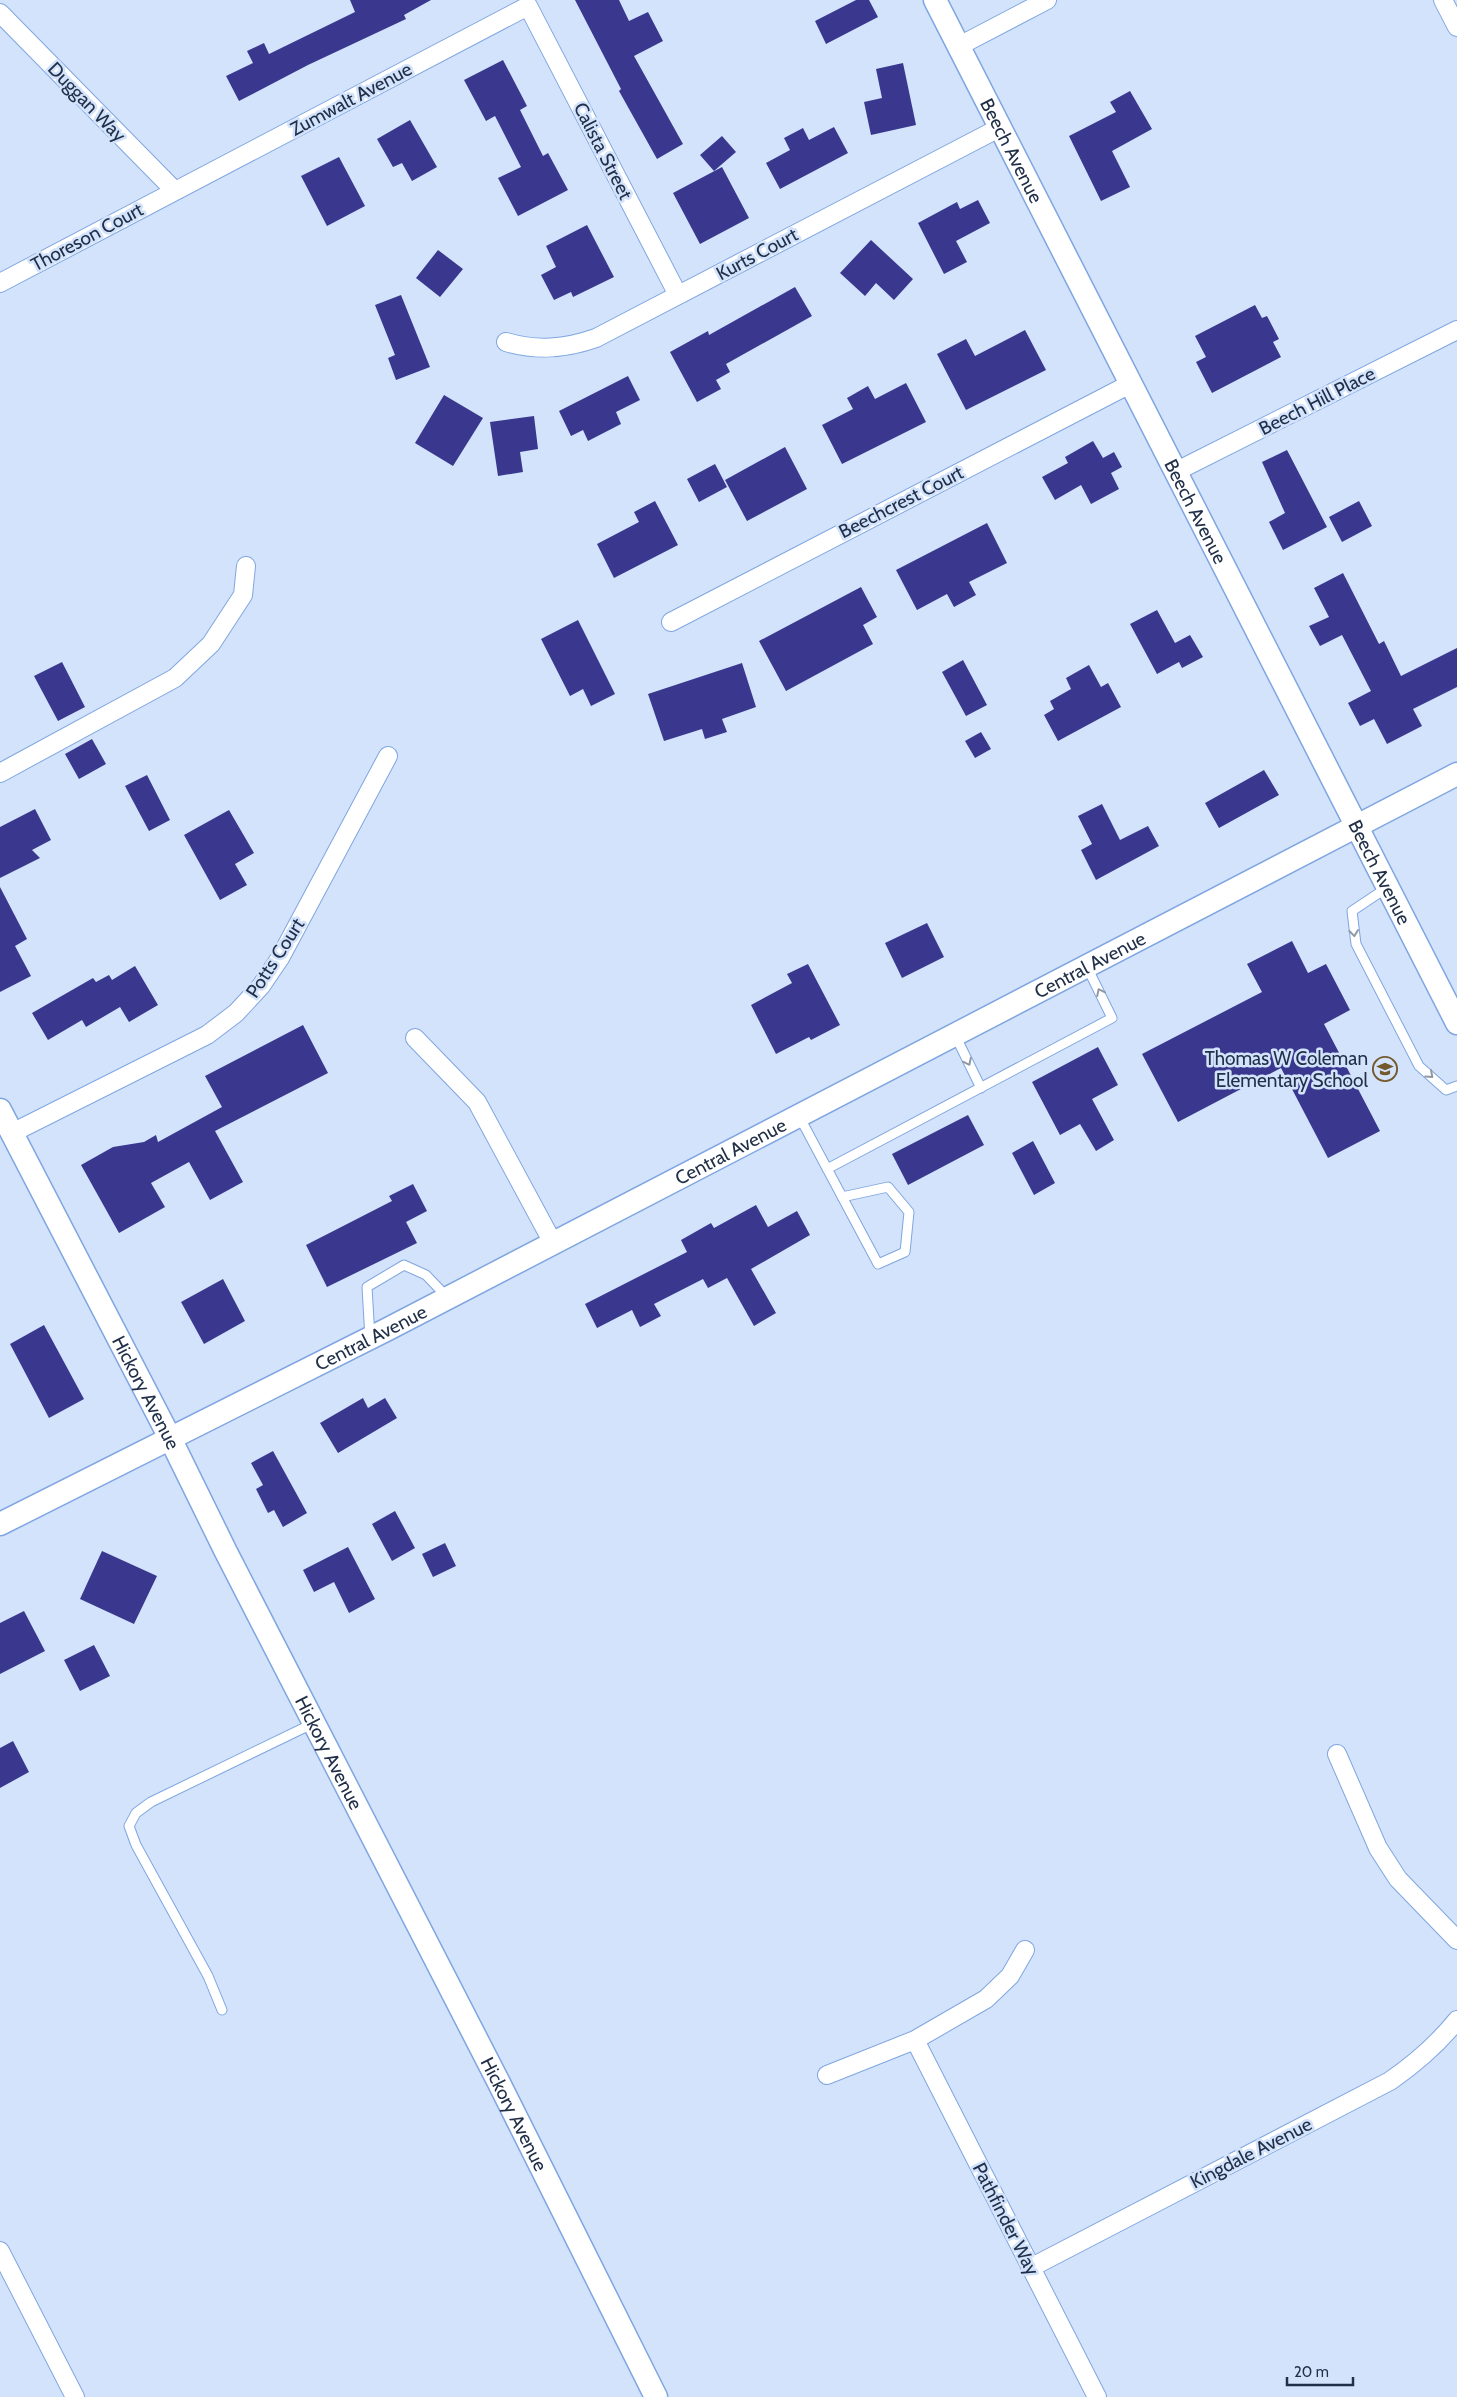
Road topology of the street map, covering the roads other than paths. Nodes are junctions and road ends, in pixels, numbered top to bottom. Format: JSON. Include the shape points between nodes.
{"nodes":[{"id":1,"x":935,"y":0,"type":"edge"},
{"id":2,"x":1047,"y":0,"type":"edge"},
{"id":3,"x":1443,"y":0,"type":"edge"},
{"id":4,"x":528,"y":6,"type":"joint"},
{"id":5,"x":0,"y":13,"type":"edge"},
{"id":6,"x":1457,"y":27,"type":"edge"},
{"id":7,"x":959,"y":46,"type":"junction"},
{"id":8,"x":1001,"y":127,"type":"junction"},
{"id":9,"x":175,"y":191,"type":"junction"},
{"id":10,"x":0,"y":283,"type":"edge"},
{"id":11,"x":678,"y":295,"type":"junction"},
{"id":12,"x":1457,"y":330,"type":"edge"},
{"id":13,"x":506,"y":342,"type":"dead end"},
{"id":14,"x":1132,"y":383,"type":"junction"},
{"id":15,"x":1177,"y":471,"type":"junction"},
{"id":16,"x":246,"y":566,"type":"dead end"},
{"id":17,"x":671,"y":622,"type":"dead end"},
{"id":18,"x":388,"y":756,"type":"dead end"},
{"id":19,"x":0,"y":773,"type":"edge"},
{"id":20,"x":1457,"y":774,"type":"edge"},
{"id":21,"x":1358,"y":826,"type":"junction"},
{"id":22,"x":1388,"y":887,"type":"junction"},
{"id":23,"x":1087,"y":966,"type":"junction"},
{"id":24,"x":1457,"y":1023,"type":"edge"},
{"id":25,"x":954,"y":1035,"type":"junction"},
{"id":26,"x":415,"y":1038,"type":"dead end"},
{"id":27,"x":1457,"y":1086,"type":"edge"},
{"id":28,"x":981,"y":1088,"type":"junction"},
{"id":29,"x":0,"y":1110,"type":"edge"},
{"id":30,"x":799,"y":1116,"type":"junction"},
{"id":31,"x":12,"y":1133,"type":"junction"},
{"id":32,"x":827,"y":1169,"type":"junction"},
{"id":33,"x":842,"y":1197,"type":"junction"},
{"id":34,"x":554,"y":1243,"type":"junction"},
{"id":35,"x":448,"y":1298,"type":"junction"},
{"id":36,"x":370,"y":1338,"type":"junction"},
{"id":37,"x":170,"y":1438,"type":"junction"},
{"id":38,"x":0,"y":1524,"type":"edge"},
{"id":39,"x":314,"y":1723,"type":"junction"},
{"id":40,"x":1337,"y":1754,"type":"dead end"},
{"id":41,"x":1457,"y":1940,"type":"edge"},
{"id":42,"x":1025,"y":1950,"type":"dead end"},
{"id":43,"x":222,"y":2010,"type":"dead end"},
{"id":44,"x":1457,"y":2020,"type":"edge"},
{"id":45,"x":915,"y":2040,"type":"junction"},
{"id":46,"x":827,"y":2075,"type":"dead end"},
{"id":47,"x":0,"y":2251,"type":"edge"},
{"id":48,"x":1030,"y":2268,"type":"junction"},
{"id":49,"x":75,"y":2397,"type":"edge"},
{"id":50,"x":656,"y":2397,"type":"edge"},
{"id":51,"x":1097,"y":2397,"type":"edge"}],
"edges":[{"from":1,"to":7,"type":"street","name":"Beech Avenue"},
{"from":2,"to":7,"type":"street"},
{"from":3,"to":6,"type":"street"},
{"from":4,"to":9,"type":"street","name":"Zumwalt Avenue"},
{"from":4,"to":11,"type":"street","name":"Calista Street"},
{"from":5,"to":9,"type":"street","name":"Duggan Way"},
{"from":7,"to":8,"type":"street","name":"Beech Avenue"},
{"from":8,"to":11,"type":"street","name":"Kurts Court"},
{"from":8,"to":14,"type":"street","name":"Beech Avenue"},
{"from":9,"to":10,"type":"street","name":"Thoreson Court"},
{"from":11,"to":13,"type":"street","name":"Kurts Court","via":[[581,343],[536,348]]},
{"from":12,"to":15,"type":"street","name":"Beech Hill Place"},
{"from":14,"to":15,"type":"street","name":"Beech Avenue"},
{"from":14,"to":17,"type":"street","name":"Beechcrest Court"},
{"from":15,"to":21,"type":"street","name":"Beech Avenue"},
{"from":16,"to":19,"type":"street","via":[[243,595],[211,644],[175,678]]},
{"from":18,"to":31,"type":"street","name":"Potts Court","via":[[280,958],[261,986],[236,1013],[207,1035]]},
{"from":20,"to":21,"type":"street","name":"Central Avenue"},
{"from":21,"to":22,"type":"street","name":"Beech Avenue"},
{"from":21,"to":23,"type":"street","name":"Central Avenue"},
{"from":22,"to":24,"type":"street","name":"Beech Avenue"},
{"from":22,"to":27,"type":"lane","one_way":true,"via":[[1352,910],[1356,944],[1419,1066],[1446,1090]]},
{"from":23,"to":25,"type":"street","name":"Central Avenue"},
{"from":28,"to":23,"type":"lane","one_way":true,"via":[[1112,1018]]},
{"from":25,"to":28,"type":"lane","one_way":true},
{"from":25,"to":30,"type":"street","name":"Central Avenue"},
{"from":26,"to":34,"type":"street","via":[[477,1102]]},
{"from":28,"to":32,"type":"lane"},
{"from":29,"to":31,"type":"street","name":"Hickory Avenue"},
{"from":30,"to":32,"type":"lane"},
{"from":30,"to":34,"type":"street","name":"Central Avenue"},
{"from":31,"to":37,"type":"street","name":"Hickory Avenue"},
{"from":32,"to":33,"type":"lane"},
{"from":33,"to":33,"type":"lane","via":[[878,1264],[905,1252],[909,1212],[888,1187]]},
{"from":34,"to":35,"type":"street","name":"Central Avenue"},
{"from":35,"to":36,"type":"street","name":"Central Avenue"},
{"from":35,"to":36,"type":"lane","via":[[426,1274],[404,1265],[368,1287]]},
{"from":36,"to":37,"type":"street","name":"Central Avenue"},
{"from":37,"to":38,"type":"street","name":"Central Avenue"},
{"from":37,"to":39,"type":"street","name":"Hickory Avenue"},
{"from":39,"to":43,"type":"lane","via":[[151,1802],[136,1813],[129,1826],[136,1845],[208,1976]]},
{"from":39,"to":50,"type":"street","name":"Hickory Avenue"},
{"from":40,"to":41,"type":"street","via":[[1378,1848],[1398,1879]]},
{"from":42,"to":45,"type":"street","via":[[1010,1976],[986,1999]]},
{"from":44,"to":48,"type":"street","name":"Kingdale Avenue","via":[[1442,2040],[1390,2081]]},
{"from":45,"to":46,"type":"street"},
{"from":45,"to":48,"type":"street","name":"Pathfinder Way"},
{"from":47,"to":49,"type":"street"},
{"from":48,"to":51,"type":"street","name":"Pathfinder Way"}]}
